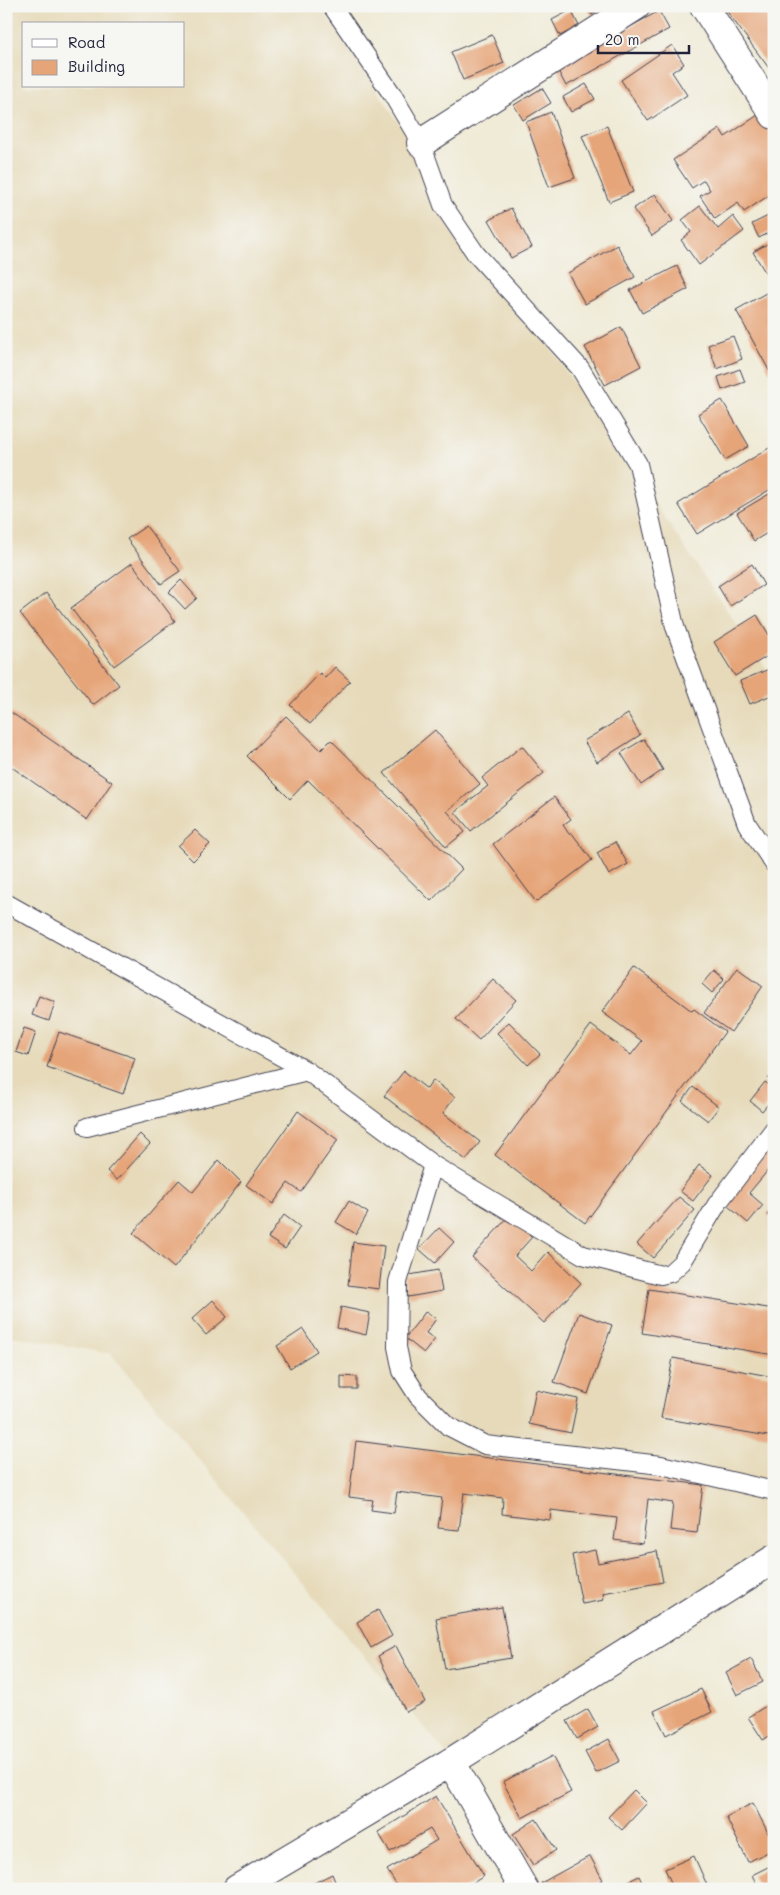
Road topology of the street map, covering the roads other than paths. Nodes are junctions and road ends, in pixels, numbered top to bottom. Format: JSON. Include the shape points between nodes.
{"nodes":[{"id":1,"x":332,"y":6,"type":"edge"},
{"id":2,"x":636,"y":6,"type":"edge"},
{"id":3,"x":704,"y":6,"type":"edge"},
{"id":4,"x":774,"y":115,"type":"edge"},
{"id":5,"x":421,"y":142,"type":"junction"},
{"id":6,"x":774,"y":864,"type":"edge"},
{"id":7,"x":6,"y":903,"type":"edge"},
{"id":8,"x":307,"y":1070,"type":"junction"},
{"id":9,"x":87,"y":1127,"type":"dead end"},
{"id":10,"x":774,"y":1129,"type":"edge"},
{"id":11,"x":433,"y":1165,"type":"junction"},
{"id":12,"x":774,"y":1491,"type":"edge"},
{"id":13,"x":774,"y":1559,"type":"edge"},
{"id":14,"x":451,"y":1762,"type":"junction"},
{"id":15,"x":236,"y":1889,"type":"edge"},
{"id":16,"x":524,"y":1889,"type":"edge"}],
"edges":[{"from":1,"to":5,"type":"lane"},
{"from":2,"to":5,"type":"street"},
{"from":3,"to":4,"type":"street"},
{"from":5,"to":6,"type":"lane","via":[[443,204],[476,254],[580,368],[638,464],[675,627],[748,824]]},
{"from":7,"to":8,"type":"lane"},
{"from":8,"to":9,"type":"lane"},
{"from":8,"to":11,"type":"lane"},
{"from":10,"to":11,"type":"lane","via":[[717,1204],[682,1262],[670,1273],[661,1275],[583,1255]]},
{"from":11,"to":12,"type":"lane","via":[[398,1282],[397,1347],[402,1371],[418,1396],[448,1426],[485,1445],[661,1464]]},
{"from":13,"to":14,"type":"street"},
{"from":14,"to":15,"type":"street"},
{"from":14,"to":16,"type":"street"}]}
